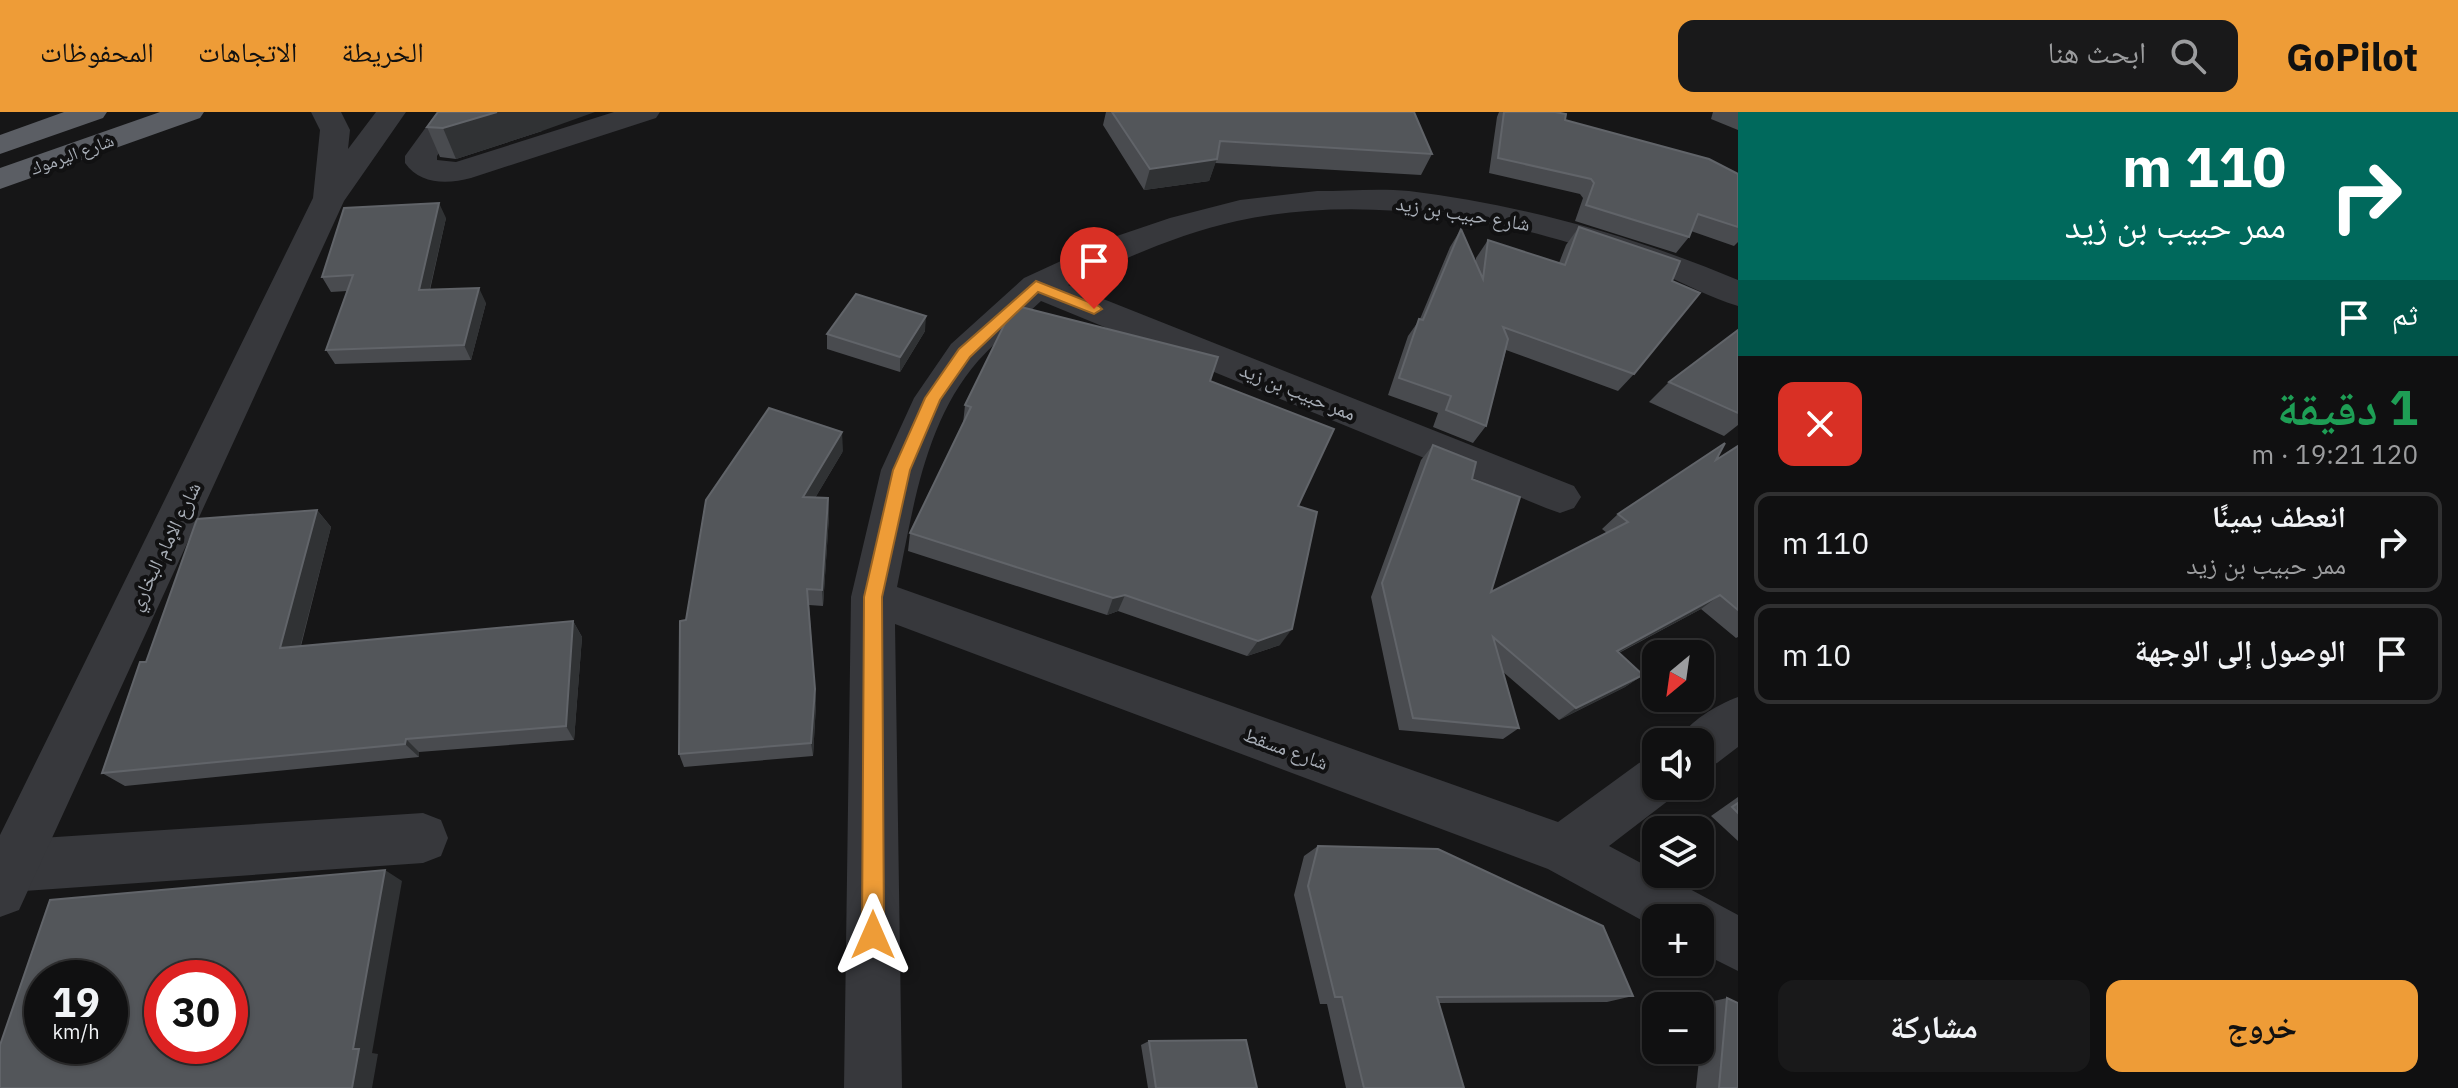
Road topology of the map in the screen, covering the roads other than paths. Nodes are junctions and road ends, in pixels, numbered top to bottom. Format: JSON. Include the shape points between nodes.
{"nodes":[{"id":1,"x":92,"y":112,"type":"edge"},
{"id":2,"x":189,"y":112,"type":"edge"},
{"id":3,"x":326,"y":112,"type":"edge"},
{"id":4,"x":391,"y":112,"type":"edge"},
{"id":5,"x":452,"y":112,"type":"edge"},
{"id":6,"x":645,"y":112,"type":"edge"},
{"id":7,"x":0,"y":145,"type":"edge"},
{"id":8,"x":0,"y":179,"type":"edge"},
{"id":9,"x":328,"y":200,"type":"junction"},
{"id":10,"x":1036,"y":286,"type":"junction"},
{"id":11,"x":1738,"y":294,"type":"edge"},
{"id":12,"x":1560,"y":497,"type":"dead end"},
{"id":13,"x":873,"y":597,"type":"junction"},
{"id":14,"x":1738,"y":719,"type":"edge"},
{"id":15,"x":1714,"y":737,"type":"edge"},
{"id":16,"x":1642,"y":790,"type":"edge"},
{"id":17,"x":423,"y":838,"type":"dead end"},
{"id":18,"x":1563,"y":849,"type":"junction"},
{"id":19,"x":5,"y":879,"type":"edge"},
{"id":20,"x":1664,"y":904,"type":"edge"},
{"id":21,"x":1714,"y":931,"type":"edge"},
{"id":22,"x":1738,"y":944,"type":"edge"},
{"id":23,"x":873,"y":1088,"type":"edge"}],
"edges":[{"from":1,"to":7,"type":"highway","name":"شارع اليرموك"},
{"from":2,"to":8,"type":"highway","name":"شارع اليرموك"},
{"from":3,"to":9,"type":"street","name":"شارع الإمام البخاري","via":[[335,130]]},
{"from":4,"to":9,"type":"street","name":"شارع الإمام البخاري"},
{"from":5,"to":6,"type":"street","via":[[421,156],[421,163],[436,172],[460,171]]},
{"from":9,"to":19,"type":"street","name":"شارع الإمام البخاري"},
{"from":10,"to":11,"type":"street","name":"شارع حبيب بن زيد","via":[[1123,246],[1240,210],[1317,201],[1406,201],[1584,236]]},
{"from":10,"to":12,"type":"street","name":"ممر حبيب بن زيد"},
{"from":10,"to":13,"type":"street","name":"شارع حبيب بن زيد","via":[[964,353],[933,398],[901,470]]},
{"from":13,"to":18,"type":"street","name":"شارع مسقط"},
{"from":13,"to":23,"type":"street","name":"شارع حبيب بن زيد"},
{"from":14,"to":15,"type":"street"},
{"from":16,"to":18,"type":"street"},
{"from":17,"to":19,"type":"street"},
{"from":18,"to":20,"type":"street","name":"شارع مسقط"},
{"from":21,"to":22,"type":"street"}]}
